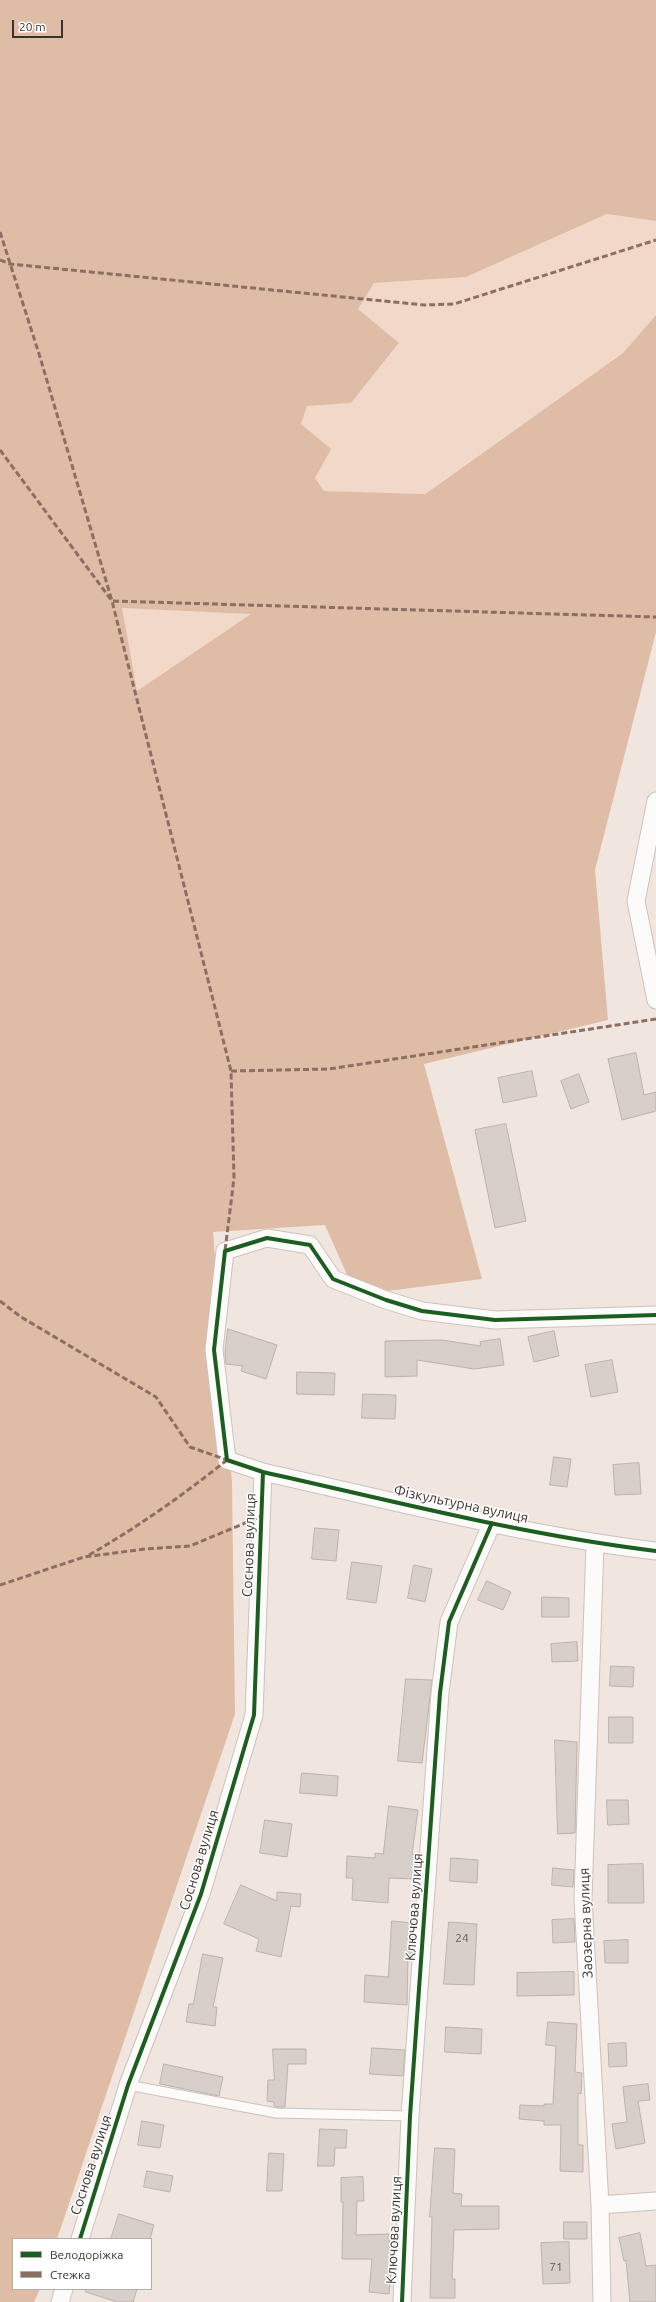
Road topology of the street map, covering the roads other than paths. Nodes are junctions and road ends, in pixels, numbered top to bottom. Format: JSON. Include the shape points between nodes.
{"nodes":[{"id":1,"x":656,"y":801,"type":"edge"},
{"id":2,"x":656,"y":1000,"type":"edge"},
{"id":3,"x":656,"y":1316,"type":"edge"},
{"id":4,"x":263,"y":1472,"type":"junction"},
{"id":5,"x":492,"y":1523,"type":"junction"},
{"id":6,"x":595,"y":1544,"type":"junction"},
{"id":7,"x":656,"y":1551,"type":"edge"},
{"id":8,"x":128,"y":2085,"type":"junction"},
{"id":9,"x":410,"y":2116,"type":"junction"},
{"id":10,"x":656,"y":2201,"type":"edge"},
{"id":11,"x":600,"y":2205,"type":"junction"},
{"id":12,"x":80,"y":2238,"type":"edge"},
{"id":13,"x":64,"y":2290,"type":"edge"},
{"id":14,"x":60,"y":2302,"type":"edge"},
{"id":15,"x":402,"y":2302,"type":"edge"},
{"id":16,"x":602,"y":2302,"type":"edge"}],
"edges":[{"from":1,"to":2,"type":"street","via":[[636,901]]},
{"from":3,"to":4,"type":"street","name":"Фізкультурна вулиця","via":[[495,1320],[422,1311],[333,1279],[310,1245],[267,1238],[225,1250],[214,1350],[227,1460]]},
{"from":4,"to":5,"type":"street","name":"Фізкультурна вулиця"},
{"from":4,"to":8,"type":"street","name":"Соснова вулиця","via":[[254,1715],[201,1894]]},
{"from":5,"to":6,"type":"street","name":"Фізкультурна вулиця"},
{"from":5,"to":9,"type":"street","name":"Ключова вулиця","via":[[449,1622],[440,1693]]},
{"from":6,"to":7,"type":"street","name":"Фізкультурна вулиця"},
{"from":6,"to":11,"type":"street","name":"Заозерна вулиця","via":[[583,1898]]},
{"from":8,"to":9,"type":"lane","via":[[276,2113]]},
{"from":8,"to":12,"type":"street","name":"Соснова вулиця"},
{"from":9,"to":15,"type":"street","name":"Ключова вулиця"},
{"from":10,"to":11,"type":"street"},
{"from":11,"to":16,"type":"street","name":"Заозерна вулиця"},
{"from":13,"to":14,"type":"street"}]}
